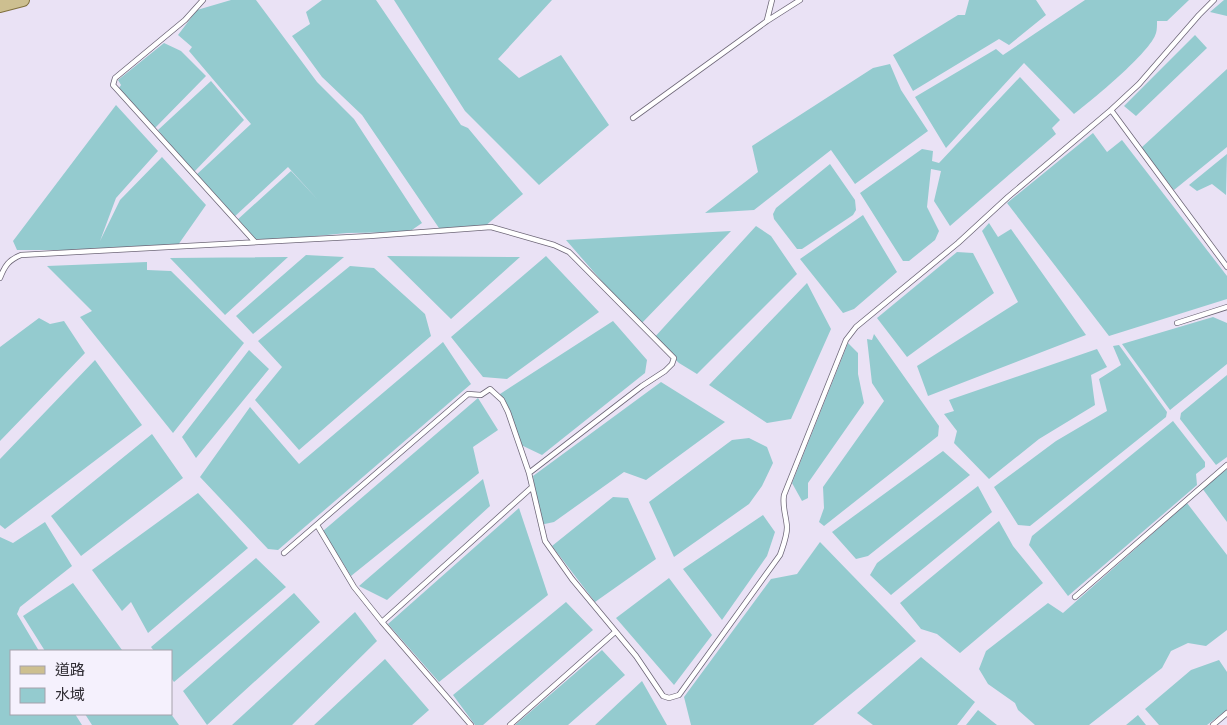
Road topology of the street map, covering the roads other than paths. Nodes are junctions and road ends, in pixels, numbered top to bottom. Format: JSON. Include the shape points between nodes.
{"nodes":[{"id":1,"x":23,"y":0,"type":"edge"},
{"id":2,"x":203,"y":0,"type":"edge"},
{"id":3,"x":772,"y":0,"type":"edge"},
{"id":4,"x":800,"y":0,"type":"edge"},
{"id":5,"x":1214,"y":0,"type":"edge"},
{"id":6,"x":0,"y":6,"type":"edge"},
{"id":7,"x":767,"y":20,"type":"junction"},
{"id":8,"x":1111,"y":110,"type":"junction"},
{"id":9,"x":633,"y":118,"type":"dead end"},
{"id":10,"x":254,"y":242,"type":"junction"},
{"id":11,"x":1227,"y":267,"type":"edge"},
{"id":12,"x":0,"y":278,"type":"edge"},
{"id":13,"x":1227,"y":307,"type":"edge"},
{"id":14,"x":1177,"y":322,"type":"dead end"},
{"id":15,"x":1227,"y":465,"type":"edge"},
{"id":16,"x":529,"y":473,"type":"junction"},
{"id":17,"x":531,"y":488,"type":"junction"},
{"id":18,"x":317,"y":525,"type":"junction"},
{"id":19,"x":284,"y":553,"type":"dead end"},
{"id":20,"x":1075,"y":597,"type":"dead end"},
{"id":21,"x":382,"y":622,"type":"junction"},
{"id":22,"x":615,"y":632,"type":"junction"},
{"id":23,"x":1227,"y":713,"type":"edge"},
{"id":24,"x":471,"y":725,"type":"edge"},
{"id":25,"x":510,"y":725,"type":"edge"},
{"id":26,"x":1212,"y":725,"type":"edge"}],
"edges":[{"from":1,"to":6,"type":"main road"},
{"from":2,"to":10,"type":"lane","via":[[185,20],[115,78],[113,85]]},
{"from":3,"to":7,"type":"lane"},
{"from":4,"to":7,"type":"lane"},
{"from":5,"to":8,"type":"lane","via":[[1139,84]]},
{"from":7,"to":9,"type":"lane"},
{"from":8,"to":11,"type":"lane"},
{"from":8,"to":22,"type":"lane","via":[[856,327],[846,340],[784,495],[782,503],[787,528],[780,555],[679,695],[663,696]]},
{"from":10,"to":12,"type":"lane","via":[[21,255],[5,266]]},
{"from":10,"to":16,"type":"lane","via":[[490,227],[569,252],[674,358],[665,371]]},
{"from":13,"to":14,"type":"lane"},
{"from":15,"to":20,"type":"lane"},
{"from":16,"to":17,"type":"lane"},
{"from":16,"to":18,"type":"lane","via":[[502,400],[490,389],[481,395],[468,394]]},
{"from":17,"to":21,"type":"lane"},
{"from":17,"to":22,"type":"lane","via":[[545,541]]},
{"from":18,"to":19,"type":"lane"},
{"from":18,"to":21,"type":"lane","via":[[354,588]]},
{"from":21,"to":24,"type":"lane"},
{"from":22,"to":25,"type":"lane"},
{"from":23,"to":26,"type":"lane"}]}
